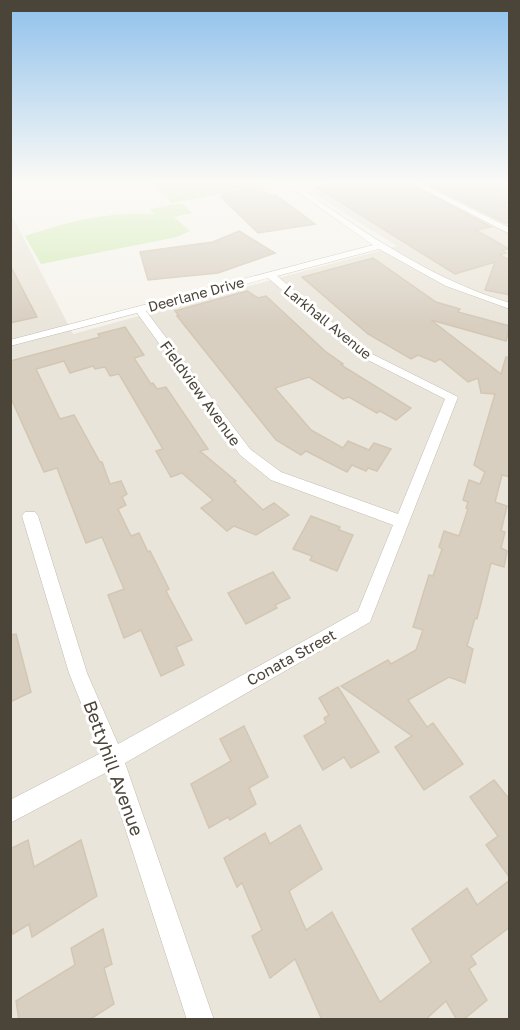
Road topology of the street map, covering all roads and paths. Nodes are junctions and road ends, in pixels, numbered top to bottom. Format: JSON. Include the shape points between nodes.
{"nodes":[{"id":1,"x":356,"y":229,"type":"edge"},
{"id":2,"x":381,"y":246,"type":"junction"},
{"id":3,"x":270,"y":275,"type":"junction"},
{"id":4,"x":510,"y":306,"type":"edge"},
{"id":5,"x":139,"y":309,"type":"junction"},
{"id":6,"x":10,"y":343,"type":"edge"},
{"id":7,"x":452,"y":398,"type":"joint"},
{"id":8,"x":30,"y":516,"type":"dead end"},
{"id":9,"x":403,"y":522,"type":"junction"},
{"id":10,"x":113,"y":758,"type":"junction"},
{"id":11,"x":10,"y":812,"type":"edge"},
{"id":12,"x":201,"y":1020,"type":"edge"}],
"edges":[{"from":1,"to":2,"type":"street"},
{"from":2,"to":3,"type":"street","name":"Deerlane Drive"},
{"from":2,"to":4,"type":"street","via":[[438,281]]},
{"from":3,"to":5,"type":"street","name":"Deerlane Drive"},
{"from":3,"to":7,"type":"street","name":"Larkhall Avenue","via":[[364,354]]},
{"from":5,"to":6,"type":"street","name":"Deerlane Drive"},
{"from":5,"to":9,"type":"street","name":"Fieldview Avenue","via":[[245,452],[276,476]]},
{"from":7,"to":9,"type":"street","name":"Conata Street"},
{"from":8,"to":10,"type":"street","name":"Bettyhill Avenue","via":[[78,673]]},
{"from":9,"to":10,"type":"street","name":"Conata Street","via":[[364,616]]},
{"from":10,"to":11,"type":"street","name":"Conata Street"},
{"from":10,"to":12,"type":"street","name":"Bettyhill Avenue"}]}
